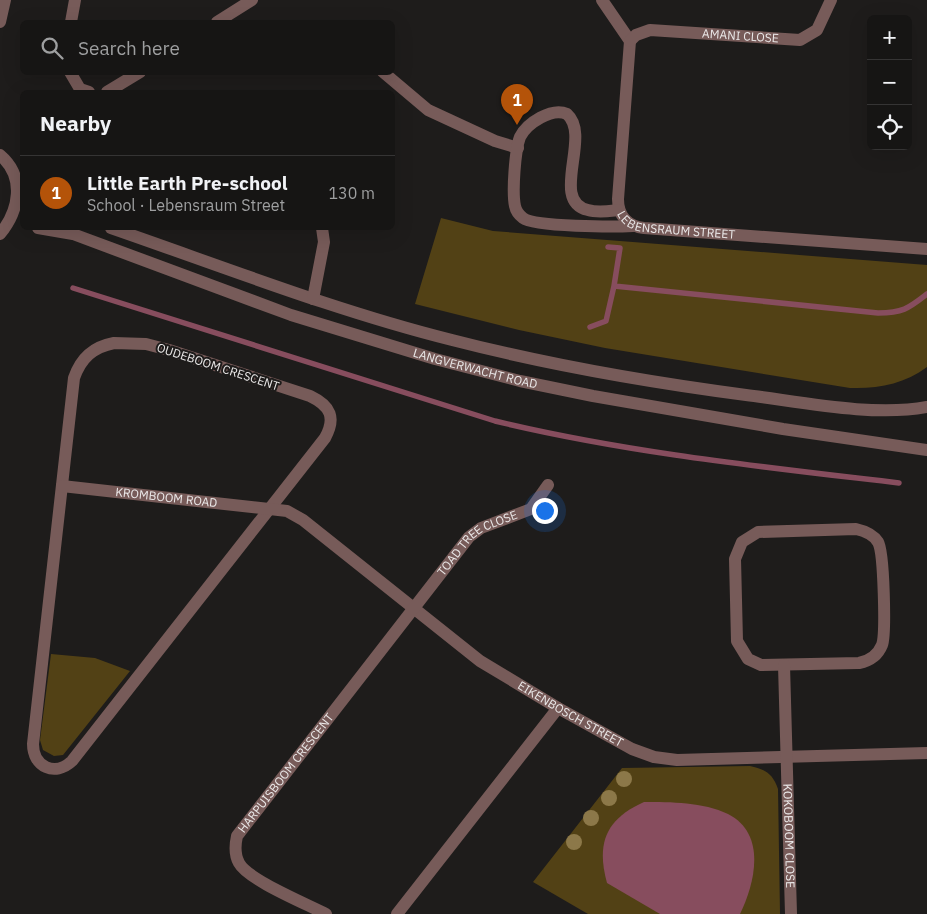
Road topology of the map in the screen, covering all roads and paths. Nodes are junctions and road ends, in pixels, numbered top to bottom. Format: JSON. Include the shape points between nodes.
{"nodes":[{"id":1,"x":5,"y":0,"type":"edge"},
{"id":2,"x":75,"y":0,"type":"edge"},
{"id":3,"x":252,"y":0,"type":"edge"},
{"id":4,"x":602,"y":0,"type":"edge"},
{"id":5,"x":831,"y":0,"type":"edge"},
{"id":6,"x":71,"y":20,"type":"edge"},
{"id":7,"x":221,"y":20,"type":"edge"},
{"id":8,"x":0,"y":22,"type":"edge"},
{"id":9,"x":630,"y":41,"type":"junction"},
{"id":10,"x":72,"y":75,"type":"edge"},
{"id":11,"x":135,"y":75,"type":"edge"},
{"id":12,"x":387,"y":75,"type":"edge"},
{"id":13,"x":84,"y":90,"type":"edge"},
{"id":14,"x":110,"y":90,"type":"edge"},
{"id":15,"x":518,"y":148,"type":"junction"},
{"id":16,"x":0,"y":155,"type":"edge"},
{"id":17,"x":20,"y":185,"type":"edge"},
{"id":18,"x":619,"y":210,"type":"junction"},
{"id":19,"x":9,"y":224,"type":"junction"},
{"id":20,"x":20,"y":225,"type":"edge"},
{"id":21,"x":633,"y":226,"type":"junction"},
{"id":22,"x":50,"y":230,"type":"edge"},
{"id":23,"x":117,"y":230,"type":"edge"},
{"id":24,"x":322,"y":230,"type":"edge"},
{"id":25,"x":0,"y":234,"type":"edge"},
{"id":26,"x":927,"y":249,"type":"edge"},
{"id":27,"x":313,"y":299,"type":"junction"},
{"id":28,"x":927,"y":407,"type":"edge"},
{"id":29,"x":927,"y":450,"type":"edge"},
{"id":30,"x":548,"y":485,"type":"dead end"},
{"id":31,"x":62,"y":486,"type":"junction"},
{"id":32,"x":269,"y":509,"type":"junction"},
{"id":33,"x":414,"y":609,"type":"junction"},
{"id":34,"x":784,"y":665,"type":"junction"},
{"id":35,"x":558,"y":708,"type":"junction"},
{"id":36,"x":927,"y":754,"type":"edge"},
{"id":37,"x":787,"y":757,"type":"junction"},
{"id":38,"x":326,"y":914,"type":"edge"},
{"id":39,"x":397,"y":914,"type":"edge"},
{"id":40,"x":791,"y":914,"type":"edge"}],
"edges":[{"from":1,"to":8,"type":"street"},
{"from":2,"to":6,"type":"street"},
{"from":3,"to":7,"type":"street"},
{"from":4,"to":9,"type":"street"},
{"from":5,"to":9,"type":"street","name":"AMANI CLOSE","via":[[817,30],[800,40],[650,30]]},
{"from":9,"to":18,"type":"street","name":"LEBENSRAUM STREET"},
{"from":10,"to":13,"type":"street"},
{"from":11,"to":14,"type":"street"},
{"from":12,"to":15,"type":"street","via":[[428,110]]},
{"from":15,"to":18,"type":"street","via":[[524,132],[548,113],[558,111],[567,114],[576,128],[573,199],[581,208],[588,210]]},
{"from":15,"to":21,"type":"street","via":[[515,204],[524,219],[538,223]]},
{"from":16,"to":17,"type":"street"},
{"from":17,"to":19,"type":"street"},
{"from":18,"to":21,"type":"street","name":"LEBENSRAUM STREET"},
{"from":19,"to":20,"type":"street"},
{"from":19,"to":25,"type":"street"},
{"from":21,"to":26,"type":"street","name":"LEBENSRAUM STREET"},
{"from":22,"to":29,"type":"street","name":"LANGVERWACHT ROAD","via":[[73,234],[291,315],[520,381],[745,422]]},
{"from":23,"to":27,"type":"street","name":"LANGVERWACHT ROAD"},
{"from":24,"to":27,"type":"street","via":[[324,242]]},
{"from":27,"to":28,"type":"street","name":"LANGVERWACHT ROAD","via":[[450,340],[611,375],[765,398],[876,410]]},
{"from":30,"to":33,"type":"street","name":"TOAD TREE CLOSE","via":[[531,508],[480,528],[469,537]]},
{"from":31,"to":32,"type":"street","name":"KROMBOOM ROAD"},
{"from":31,"to":32,"type":"street","name":"OUDEBOOM CRESCENT","via":[[74,378],[79,364],[101,346],[146,344],[323,402],[331,418],[330,428]]},
{"from":31,"to":32,"type":"street","name":"OUDEBOOM CRESCENT","via":[[33,744],[40,763],[52,770],[67,766],[72,761]]},
{"from":32,"to":33,"type":"street","name":"EIKENBOSCH STREET","via":[[287,512],[304,520]]},
{"from":33,"to":35,"type":"street","name":"EIKENBOSCH STREET","via":[[480,661]]},
{"from":33,"to":38,"type":"street","name":"HARPUISBOOM CRESCENT","via":[[237,836],[236,856],[249,874]]},
{"from":34,"to":34,"type":"street","via":[[859,663],[878,652],[884,638],[882,556],[877,541],[867,532],[856,529],[758,532],[746,537],[738,547],[735,559],[739,648],[754,663]]},
{"from":34,"to":37,"type":"street","name":"KOKOBOOM CLOSE"},
{"from":35,"to":37,"type":"street","name":"EIKENBOSCH STREET","via":[[632,749],[654,757],[677,760]]},
{"from":35,"to":39,"type":"street"},
{"from":36,"to":37,"type":"street","name":"EIKENBOSCH STREET"},
{"from":37,"to":40,"type":"street","name":"KOKOBOOM CLOSE"}]}
